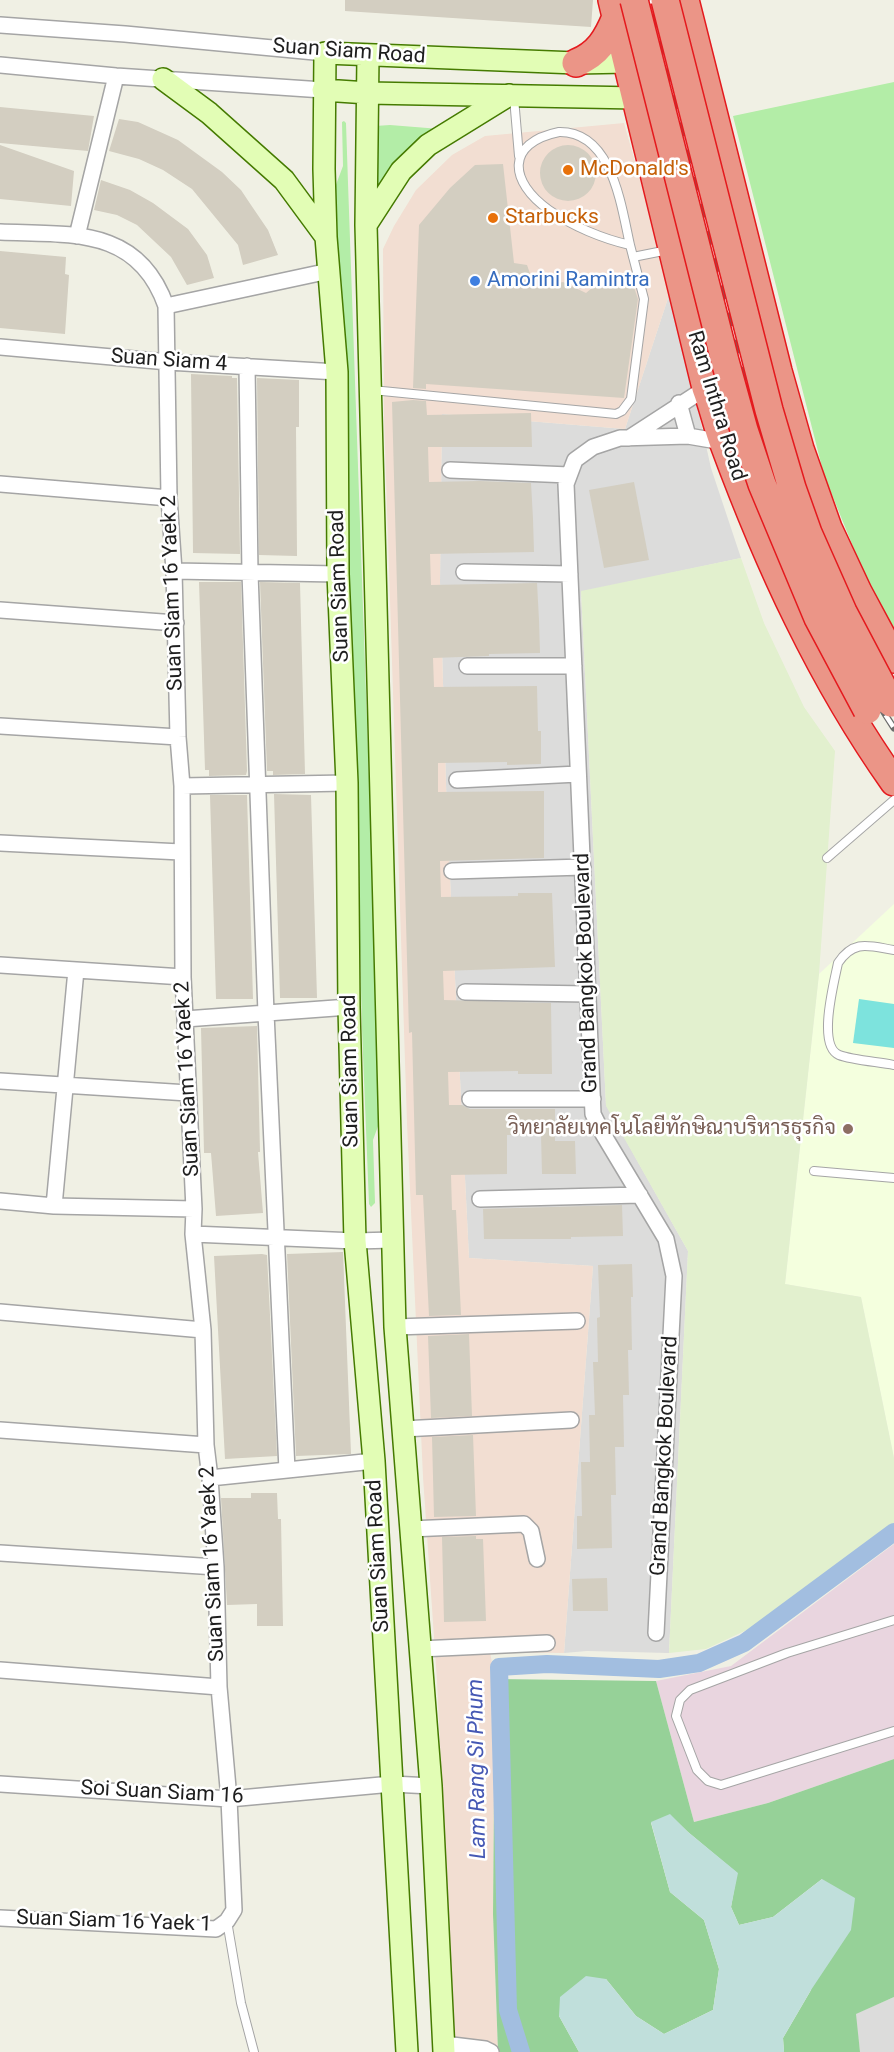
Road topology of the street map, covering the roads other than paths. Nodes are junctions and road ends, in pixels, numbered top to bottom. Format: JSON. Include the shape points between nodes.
{"nodes":[{"id":1,"x":665,"y":0,"type":"edge"},
{"id":2,"x":685,"y":0,"type":"edge"},
{"id":3,"x":621,"y":6,"type":"edge"},
{"id":4,"x":0,"y":25,"type":"edge"},
{"id":5,"x":698,"y":49,"type":"junction"},
{"id":6,"x":325,"y":53,"type":"junction"},
{"id":7,"x":368,"y":55,"type":"junction"},
{"id":8,"x":628,"y":62,"type":"junction"},
{"id":9,"x":576,"y":63,"type":"junction"},
{"id":10,"x":0,"y":64,"type":"edge"},
{"id":11,"x":116,"y":76,"type":"junction"},
{"id":12,"x":163,"y":79,"type":"junction"},
{"id":13,"x":708,"y":86,"type":"junction"},
{"id":14,"x":323,"y":90,"type":"junction"},
{"id":15,"x":368,"y":93,"type":"junction"},
{"id":16,"x":512,"y":95,"type":"junction"},
{"id":17,"x":637,"y":98,"type":"junction"},
{"id":18,"x":519,"y":156,"type":"junction"},
{"id":19,"x":732,"y":185,"type":"junction"},
{"id":20,"x":659,"y":198,"type":"junction"},
{"id":21,"x":366,"y":225,"type":"junction"},
{"id":22,"x":0,"y":232,"type":"edge"},
{"id":23,"x":77,"y":236,"type":"junction"},
{"id":24,"x":326,"y":237,"type":"junction"},
{"id":25,"x":630,"y":245,"type":"junction"},
{"id":26,"x":672,"y":250,"type":"junction"},
{"id":27,"x":633,"y":257,"type":"junction"},
{"id":28,"x":329,"y":271,"type":"junction"},
{"id":29,"x":166,"y":306,"type":"junction"},
{"id":30,"x":0,"y":347,"type":"edge"},
{"id":31,"x":168,"y":362,"type":"junction"},
{"id":32,"x":247,"y":366,"type":"junction"},
{"id":33,"x":337,"y":372,"type":"junction"},
{"id":34,"x":706,"y":388,"type":"junction"},
{"id":35,"x":370,"y":390,"type":"junction"},
{"id":36,"x":679,"y":403,"type":"junction"},
{"id":37,"x":688,"y":436,"type":"junction"},
{"id":38,"x":629,"y":438,"type":"junction"},
{"id":39,"x":723,"y":442,"type":"junction"},
{"id":40,"x":450,"y":470,"type":"dead end"},
{"id":41,"x":569,"y":475,"type":"junction"},
{"id":42,"x":0,"y":484,"type":"edge"},
{"id":43,"x":169,"y":498,"type":"junction"},
{"id":44,"x":174,"y":571,"type":"junction"},
{"id":45,"x":464,"y":572,"type":"dead end"},
{"id":46,"x":250,"y":573,"type":"junction"},
{"id":47,"x":338,"y":574,"type":"junction"},
{"id":48,"x":570,"y":574,"type":"junction"},
{"id":49,"x":0,"y":610,"type":"edge"},
{"id":50,"x":176,"y":623,"type":"junction"},
{"id":51,"x":894,"y":659,"type":"edge"},
{"id":52,"x":467,"y":666,"type":"dead end"},
{"id":53,"x":574,"y":666,"type":"junction"},
{"id":54,"x":884,"y":707,"type":"edge"},
{"id":55,"x":0,"y":726,"type":"edge"},
{"id":56,"x":178,"y":736,"type":"junction"},
{"id":57,"x":894,"y":757,"type":"edge"},
{"id":58,"x":578,"y":774,"type":"junction"},
{"id":59,"x":457,"y":780,"type":"dead end"},
{"id":60,"x":894,"y":782,"type":"edge"},
{"id":61,"x":347,"y":783,"type":"junction"},
{"id":62,"x":259,"y":785,"type":"junction"},
{"id":63,"x":182,"y":786,"type":"junction"},
{"id":64,"x":894,"y":800,"type":"edge"},
{"id":65,"x":0,"y":843,"type":"edge"},
{"id":66,"x":181,"y":852,"type":"junction"},
{"id":67,"x":826,"y":858,"type":"dead end"},
{"id":68,"x":582,"y":867,"type":"junction"},
{"id":69,"x":452,"y":871,"type":"dead end"},
{"id":70,"x":894,"y":950,"type":"edge"},
{"id":71,"x":0,"y":965,"type":"edge"},
{"id":72,"x":76,"y":970,"type":"junction"},
{"id":73,"x":183,"y":977,"type":"junction"},
{"id":74,"x":465,"y":992,"type":"dead end"},
{"id":75,"x":588,"y":994,"type":"junction"},
{"id":76,"x":349,"y":1007,"type":"junction"},
{"id":77,"x":266,"y":1013,"type":"junction"},
{"id":78,"x":185,"y":1019,"type":"junction"},
{"id":79,"x":894,"y":1065,"type":"edge"},
{"id":80,"x":0,"y":1081,"type":"edge"},
{"id":81,"x":64,"y":1086,"type":"junction"},
{"id":82,"x":188,"y":1093,"type":"junction"},
{"id":83,"x":592,"y":1099,"type":"junction"},
{"id":84,"x":470,"y":1100,"type":"dead end"},
{"id":85,"x":814,"y":1171,"type":"dead end"},
{"id":86,"x":894,"y":1178,"type":"edge"},
{"id":87,"x":640,"y":1195,"type":"junction"},
{"id":88,"x":480,"y":1199,"type":"dead end"},
{"id":89,"x":0,"y":1201,"type":"edge"},
{"id":90,"x":54,"y":1206,"type":"junction"},
{"id":91,"x":194,"y":1209,"type":"junction"},
{"id":92,"x":193,"y":1234,"type":"junction"},
{"id":93,"x":276,"y":1236,"type":"junction"},
{"id":94,"x":355,"y":1240,"type":"junction"},
{"id":95,"x":393,"y":1240,"type":"junction"},
{"id":96,"x":0,"y":1312,"type":"edge"},
{"id":97,"x":577,"y":1321,"type":"dead end"},
{"id":98,"x":395,"y":1327,"type":"junction"},
{"id":99,"x":203,"y":1330,"type":"junction"},
{"id":100,"x":571,"y":1420,"type":"dead end"},
{"id":101,"x":403,"y":1429,"type":"junction"},
{"id":102,"x":0,"y":1430,"type":"edge"},
{"id":103,"x":206,"y":1445,"type":"junction"},
{"id":104,"x":374,"y":1461,"type":"junction"},
{"id":105,"x":287,"y":1470,"type":"junction"},
{"id":106,"x":210,"y":1478,"type":"junction"},
{"id":107,"x":410,"y":1529,"type":"junction"},
{"id":108,"x":0,"y":1553,"type":"edge"},
{"id":109,"x":537,"y":1559,"type":"dead end"},
{"id":110,"x":216,"y":1567,"type":"junction"},
{"id":111,"x":894,"y":1620,"type":"edge"},
{"id":112,"x":656,"y":1634,"type":"dead end"},
{"id":113,"x":547,"y":1643,"type":"dead end"},
{"id":114,"x":420,"y":1649,"type":"junction"},
{"id":115,"x":0,"y":1670,"type":"edge"},
{"id":116,"x":219,"y":1687,"type":"junction"},
{"id":117,"x":894,"y":1731,"type":"edge"},
{"id":118,"x":0,"y":1784,"type":"edge"},
{"id":119,"x":392,"y":1784,"type":"junction"},
{"id":120,"x":431,"y":1786,"type":"junction"},
{"id":121,"x":229,"y":1799,"type":"junction"},
{"id":122,"x":0,"y":1918,"type":"edge"},
{"id":123,"x":227,"y":1921,"type":"junction"},
{"id":124,"x":444,"y":2048,"type":"edge"},
{"id":125,"x":254,"y":2052,"type":"edge"},
{"id":126,"x":407,"y":2052,"type":"edge"},
{"id":127,"x":490,"y":2052,"type":"edge"}],
"edges":[{"from":1,"to":54,"type":"highway","name":"Ram Inthra Road","bridge":true,"via":[[792,488]]},
{"from":2,"to":5,"type":"highway"},
{"from":3,"to":8,"type":"highway","name":"Ram Inthra Road"},
{"from":3,"to":9,"type":"highway","via":[[610,32],[589,57]]},
{"from":3,"to":54,"type":"highway","name":"Ram Inthra Road","bridge":true,"via":[[762,484],[818,618]]},
{"from":4,"to":6,"type":"street","name":"Suan Siam Road"},
{"from":5,"to":8,"type":"street","name":"Suan Siam Road"},
{"from":5,"to":13,"type":"highway"},
{"from":6,"to":7,"type":"street","name":"Suan Siam Road"},
{"from":6,"to":14,"type":"street"},
{"from":7,"to":9,"type":"street","name":"Suan Siam Road"},
{"from":7,"to":15,"type":"street"},
{"from":8,"to":9,"type":"street","name":"Suan Siam Road"},
{"from":8,"to":17,"type":"highway","name":"Ram Inthra Road"},
{"from":10,"to":11,"type":"street","name":"Suan Siam Road"},
{"from":11,"to":12,"type":"street","name":"Suan Siam Road"},
{"from":11,"to":23,"type":"street"},
{"from":12,"to":14,"type":"street","name":"Suan Siam Road"},
{"from":12,"to":24,"type":"street","via":[[209,113],[284,180]]},
{"from":13,"to":17,"type":"street","name":"Suan Siam Road"},
{"from":13,"to":19,"type":"highway"},
{"from":14,"to":15,"type":"street","name":"Suan Siam Road"},
{"from":14,"to":24,"type":"street","name":"Suan Siam Road"},
{"from":15,"to":16,"type":"street","name":"Suan Siam Road"},
{"from":15,"to":21,"type":"street","name":"Suan Siam Road"},
{"from":16,"to":17,"type":"street","name":"Suan Siam Road"},
{"from":16,"to":18,"type":"lane"},
{"from":16,"to":21,"type":"street","via":[[428,145],[401,171]]},
{"from":17,"to":20,"type":"highway","name":"Ram Inthra Road"},
{"from":18,"to":25,"type":"lane","via":[[525,183],[546,208]]},
{"from":18,"to":25,"type":"lane","via":[[534,141],[554,133],[570,132],[589,142],[603,156],[610,172]]},
{"from":19,"to":20,"type":"highway","via":[[702,148],[693,147],[677,150],[666,160]]},
{"from":19,"to":51,"type":"highway","via":[[800,449],[828,528]]},
{"from":20,"to":26,"type":"highway","name":"Ram Inthra Road"},
{"from":21,"to":35,"type":"street","name":"Suan Siam Road"},
{"from":22,"to":23,"type":"street","name":"Suan Siam 16 Yaek 2"},
{"from":23,"to":29,"type":"street","name":"Suan Siam 16 Yaek 2","via":[[103,240],[144,265],[159,285]]},
{"from":24,"to":28,"type":"street","name":"Suan Siam Road"},
{"from":25,"to":27,"type":"lane"},
{"from":26,"to":27,"type":"lane"},
{"from":26,"to":34,"type":"highway","name":"Ram Inthra Road"},
{"from":27,"to":35,"type":"lane","via":[[644,299],[631,399],[622,411],[616,414]]},
{"from":28,"to":29,"type":"street"},
{"from":28,"to":33,"type":"street","name":"Suan Siam Road"},
{"from":29,"to":31,"type":"street","name":"Suan Siam 16 Yaek 2"},
{"from":30,"to":31,"type":"street","name":"Suan Siam 4"},
{"from":31,"to":32,"type":"street","name":"Suan Siam 4"},
{"from":31,"to":43,"type":"street","name":"Suan Siam 16 Yaek 2"},
{"from":32,"to":33,"type":"street","name":"Suan Siam 4"},
{"from":32,"to":46,"type":"street"},
{"from":33,"to":47,"type":"street","name":"Suan Siam Road"},
{"from":34,"to":36,"type":"street"},
{"from":34,"to":39,"type":"highway","name":"Ram Inthra Road"},
{"from":35,"to":95,"type":"street","name":"Suan Siam Road"},
{"from":36,"to":37,"type":"street"},
{"from":36,"to":38,"type":"street"},
{"from":37,"to":38,"type":"street"},
{"from":37,"to":39,"type":"street"},
{"from":38,"to":41,"type":"street","via":[[593,447],[575,460]]},
{"from":39,"to":60,"type":"highway","name":"Ram Inthra Road","via":[[761,539],[809,640],[857,729]]},
{"from":40,"to":41,"type":"street"},
{"from":41,"to":48,"type":"street","name":"Grand Bangkok Boulevard","via":[[566,484]]},
{"from":42,"to":43,"type":"street"},
{"from":43,"to":44,"type":"street","name":"Suan Siam 16 Yaek 2"},
{"from":44,"to":46,"type":"street"},
{"from":44,"to":50,"type":"street","name":"Suan Siam 16 Yaek 2"},
{"from":45,"to":48,"type":"street"},
{"from":46,"to":47,"type":"street"},
{"from":46,"to":62,"type":"street"},
{"from":47,"to":61,"type":"street","name":"Suan Siam Road"},
{"from":48,"to":53,"type":"street","name":"Grand Bangkok Boulevard"},
{"from":49,"to":50,"type":"street"},
{"from":50,"to":56,"type":"street","name":"Suan Siam 16 Yaek 2"},
{"from":52,"to":53,"type":"street"},
{"from":53,"to":58,"type":"street","name":"Grand Bangkok Boulevard"},
{"from":54,"to":57,"type":"highway","name":"Ram Inthra Road"},
{"from":55,"to":56,"type":"street"},
{"from":56,"to":63,"type":"street","name":"Suan Siam 16 Yaek 2"},
{"from":58,"to":59,"type":"street"},
{"from":58,"to":68,"type":"street","name":"Grand Bangkok Boulevard"},
{"from":61,"to":62,"type":"street"},
{"from":61,"to":76,"type":"street","name":"Suan Siam Road"},
{"from":62,"to":63,"type":"street"},
{"from":62,"to":77,"type":"street"},
{"from":63,"to":66,"type":"street","name":"Suan Siam 16 Yaek 2"},
{"from":64,"to":67,"type":"lane"},
{"from":65,"to":66,"type":"street"},
{"from":66,"to":73,"type":"street","name":"Suan Siam 16 Yaek 2"},
{"from":68,"to":69,"type":"street"},
{"from":68,"to":75,"type":"street","name":"Grand Bangkok Boulevard"},
{"from":70,"to":79,"type":"lane","via":[[863,945],[844,954],[838,963],[826,1034],[837,1055]]},
{"from":71,"to":72,"type":"street"},
{"from":72,"to":73,"type":"street"},
{"from":72,"to":81,"type":"street"},
{"from":73,"to":78,"type":"street","name":"Suan Siam 16 Yaek 2"},
{"from":74,"to":75,"type":"street"},
{"from":75,"to":83,"type":"street","name":"Grand Bangkok Boulevard"},
{"from":76,"to":77,"type":"street"},
{"from":76,"to":94,"type":"street","name":"Suan Siam Road"},
{"from":77,"to":78,"type":"street"},
{"from":77,"to":93,"type":"street"},
{"from":78,"to":82,"type":"street","name":"Suan Siam 16 Yaek 2"},
{"from":80,"to":81,"type":"street"},
{"from":81,"to":82,"type":"street"},
{"from":81,"to":90,"type":"street"},
{"from":82,"to":91,"type":"street","name":"Suan Siam 16 Yaek 2"},
{"from":83,"to":84,"type":"street"},
{"from":83,"to":87,"type":"street","name":"Grand Bangkok Boulevard","via":[[593,1114]]},
{"from":85,"to":86,"type":"lane"},
{"from":87,"to":88,"type":"street"},
{"from":87,"to":112,"type":"street","name":"Grand Bangkok Boulevard","via":[[666,1239],[674,1276]]},
{"from":89,"to":90,"type":"street"},
{"from":90,"to":91,"type":"street"},
{"from":91,"to":92,"type":"street","name":"Suan Siam 16 Yaek 2"},
{"from":92,"to":93,"type":"street"},
{"from":92,"to":99,"type":"street","name":"Suan Siam 16 Yaek 2"},
{"from":93,"to":94,"type":"street"},
{"from":93,"to":105,"type":"street"},
{"from":94,"to":95,"type":"street"},
{"from":94,"to":104,"type":"street","name":"Suan Siam Road"},
{"from":95,"to":98,"type":"street","name":"Suan Siam Road"},
{"from":96,"to":99,"type":"street"},
{"from":97,"to":98,"type":"street"},
{"from":98,"to":101,"type":"street","name":"Suan Siam Road"},
{"from":99,"to":103,"type":"street","name":"Suan Siam 16 Yaek 2"},
{"from":100,"to":101,"type":"street"},
{"from":101,"to":107,"type":"street","name":"Suan Siam Road"},
{"from":102,"to":103,"type":"street"},
{"from":103,"to":106,"type":"street","name":"Suan Siam 16 Yaek 2"},
{"from":104,"to":105,"type":"street"},
{"from":104,"to":119,"type":"street","name":"Suan Siam Road"},
{"from":105,"to":106,"type":"street"},
{"from":106,"to":110,"type":"street","name":"Suan Siam 16 Yaek 2"},
{"from":107,"to":109,"type":"street","via":[[524,1524],[531,1531]]},
{"from":107,"to":114,"type":"street","name":"Suan Siam Road"},
{"from":108,"to":110,"type":"street"},
{"from":110,"to":116,"type":"street","name":"Suan Siam 16 Yaek 2"},
{"from":111,"to":117,"type":"lane","via":[[787,1653],[690,1690],[680,1700],[676,1716],[697,1770],[708,1781],[721,1785]]},
{"from":113,"to":114,"type":"street"},
{"from":114,"to":120,"type":"street","name":"Suan Siam Road"},
{"from":115,"to":116,"type":"street"},
{"from":116,"to":121,"type":"street","name":"Suan Siam 16 Yaek 2"},
{"from":118,"to":121,"type":"street","name":"Soi Suan Siam 16"},
{"from":119,"to":120,"type":"street","name":"Soi Suan Siam 16"},
{"from":119,"to":121,"type":"street","name":"Soi Suan Siam 16"},
{"from":119,"to":126,"type":"street","name":"Suan Siam Road"},
{"from":120,"to":124,"type":"street","name":"Suan Siam Road"},
{"from":121,"to":123,"type":"street","name":"Suan Siam 16 Yaek 2","via":[[234,1910]]},
{"from":122,"to":123,"type":"street","name":"Suan Siam 16 Yaek 1","via":[[216,1929]]},
{"from":123,"to":125,"type":"lane"},
{"from":124,"to":127,"type":"street"}]}
